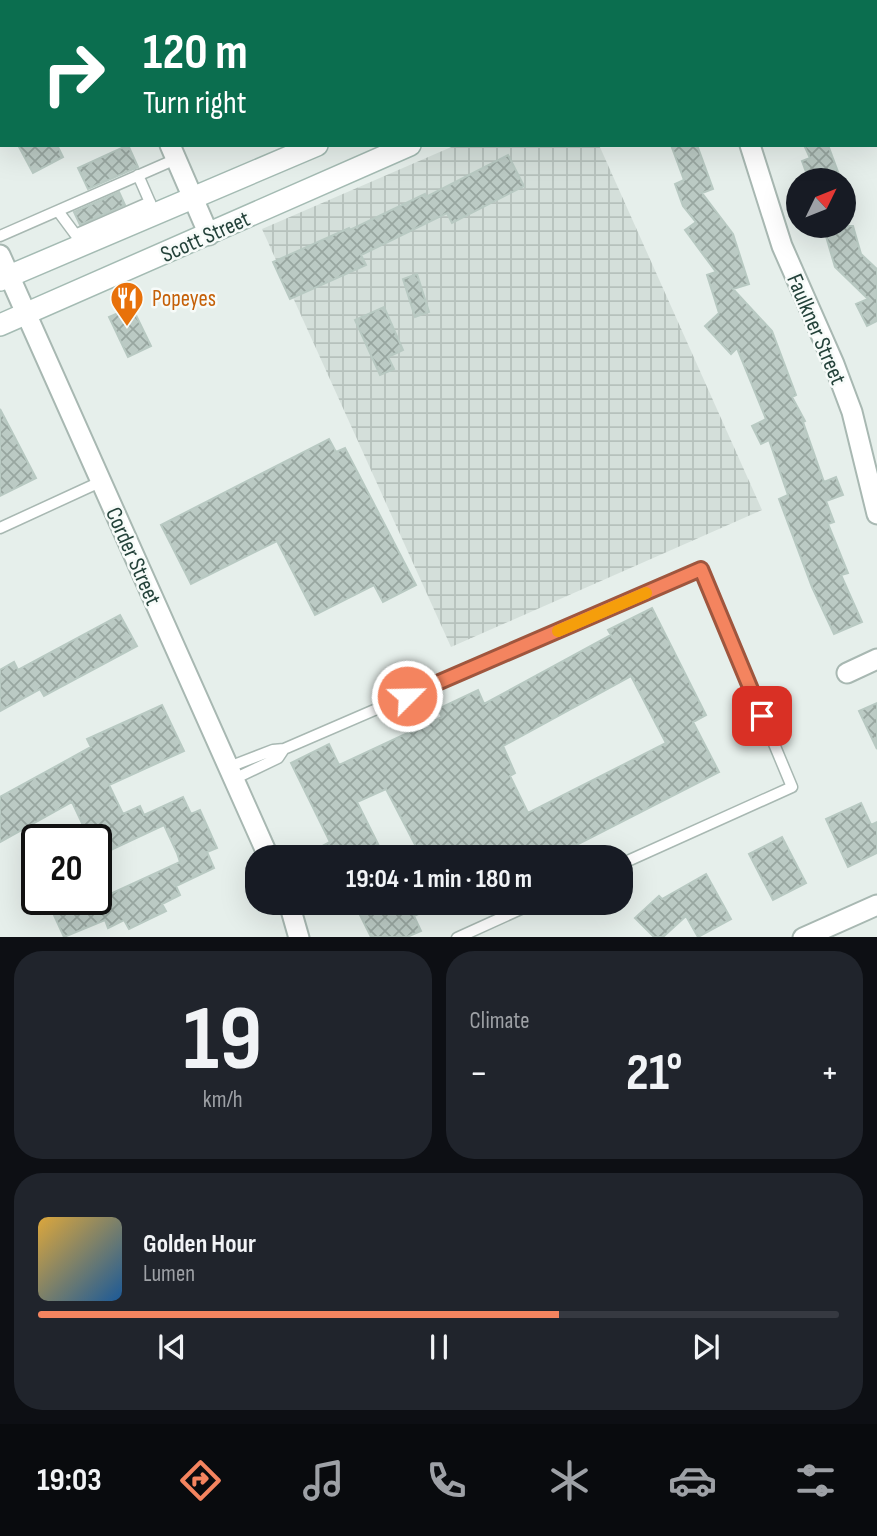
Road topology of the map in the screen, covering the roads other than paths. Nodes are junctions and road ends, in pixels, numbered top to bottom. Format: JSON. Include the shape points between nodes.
{"nodes":[{"id":1,"x":310,"y":147,"type":"edge"},
{"id":2,"x":751,"y":147,"type":"edge"},
{"id":3,"x":397,"y":148,"type":"edge"},
{"id":4,"x":173,"y":152,"type":"edge"},
{"id":5,"x":138,"y":176,"type":"junction"},
{"id":6,"x":194,"y":199,"type":"junction"},
{"id":7,"x":153,"y":208,"type":"junction"},
{"id":8,"x":58,"y":211,"type":"junction"},
{"id":9,"x":209,"y":235,"type":"junction"},
{"id":10,"x":0,"y":236,"type":"edge"},
{"id":11,"x":79,"y":240,"type":"junction"},
{"id":12,"x":0,"y":255,"type":"edge"},
{"id":13,"x":5,"y":278,"type":"edge"},
{"id":14,"x":25,"y":314,"type":"junction"},
{"id":15,"x":0,"y":325,"type":"edge"},
{"id":16,"x":100,"y":482,"type":"junction"},
{"id":17,"x":877,"y":514,"type":"edge"},
{"id":18,"x":0,"y":528,"type":"edge"},
{"id":19,"x":877,"y":659,"type":"edge"},
{"id":20,"x":847,"y":673,"type":"dead end"},
{"id":21,"x":231,"y":773,"type":"junction"},
{"id":22,"x":263,"y":845,"type":"edge"},
{"id":23,"x":633,"y":859,"type":"edge"},
{"id":24,"x":877,"y":905,"type":"edge"},
{"id":25,"x":293,"y":915,"type":"edge"},
{"id":26,"x":507,"y":915,"type":"edge"},
{"id":27,"x":299,"y":937,"type":"edge"},
{"id":28,"x":457,"y":937,"type":"edge"},
{"id":29,"x":803,"y":937,"type":"edge"}],
"edges":[{"from":1,"to":6,"type":"main road","name":"Scott Street"},
{"from":2,"to":17,"type":"street","name":"Faulkner Street","via":[[782,246],[852,412]]},
{"from":3,"to":9,"type":"main road","name":"Scott Street"},
{"from":4,"to":5,"type":"lane"},
{"from":4,"to":6,"type":"street"},
{"from":5,"to":7,"type":"lane"},
{"from":5,"to":8,"type":"lane"},
{"from":6,"to":7,"type":"main road","name":"Scott Street"},
{"from":6,"to":9,"type":"street"},
{"from":7,"to":11,"type":"main road","name":"Scott Street"},
{"from":8,"to":10,"type":"lane"},
{"from":8,"to":11,"type":"lane"},
{"from":9,"to":14,"type":"main road","name":"Scott Street"},
{"from":11,"to":13,"type":"main road","name":"Scott Street"},
{"from":12,"to":13,"type":"street","name":"Corder Street"},
{"from":13,"to":14,"type":"street","name":"Corder Street"},
{"from":14,"to":15,"type":"main road","name":"Scott Street"},
{"from":14,"to":16,"type":"street","name":"Corder Street"},
{"from":16,"to":18,"type":"lane"},
{"from":16,"to":21,"type":"street","name":"Corder Street"},
{"from":19,"to":20,"type":"street"},
{"from":21,"to":22,"type":"street","name":"Corder Street"},
{"from":21,"to":23,"type":"lane","via":[[273,750],[701,569],[792,787]]},
{"from":24,"to":29,"type":"street"},
{"from":25,"to":27,"type":"street"},
{"from":26,"to":28,"type":"lane"}]}
